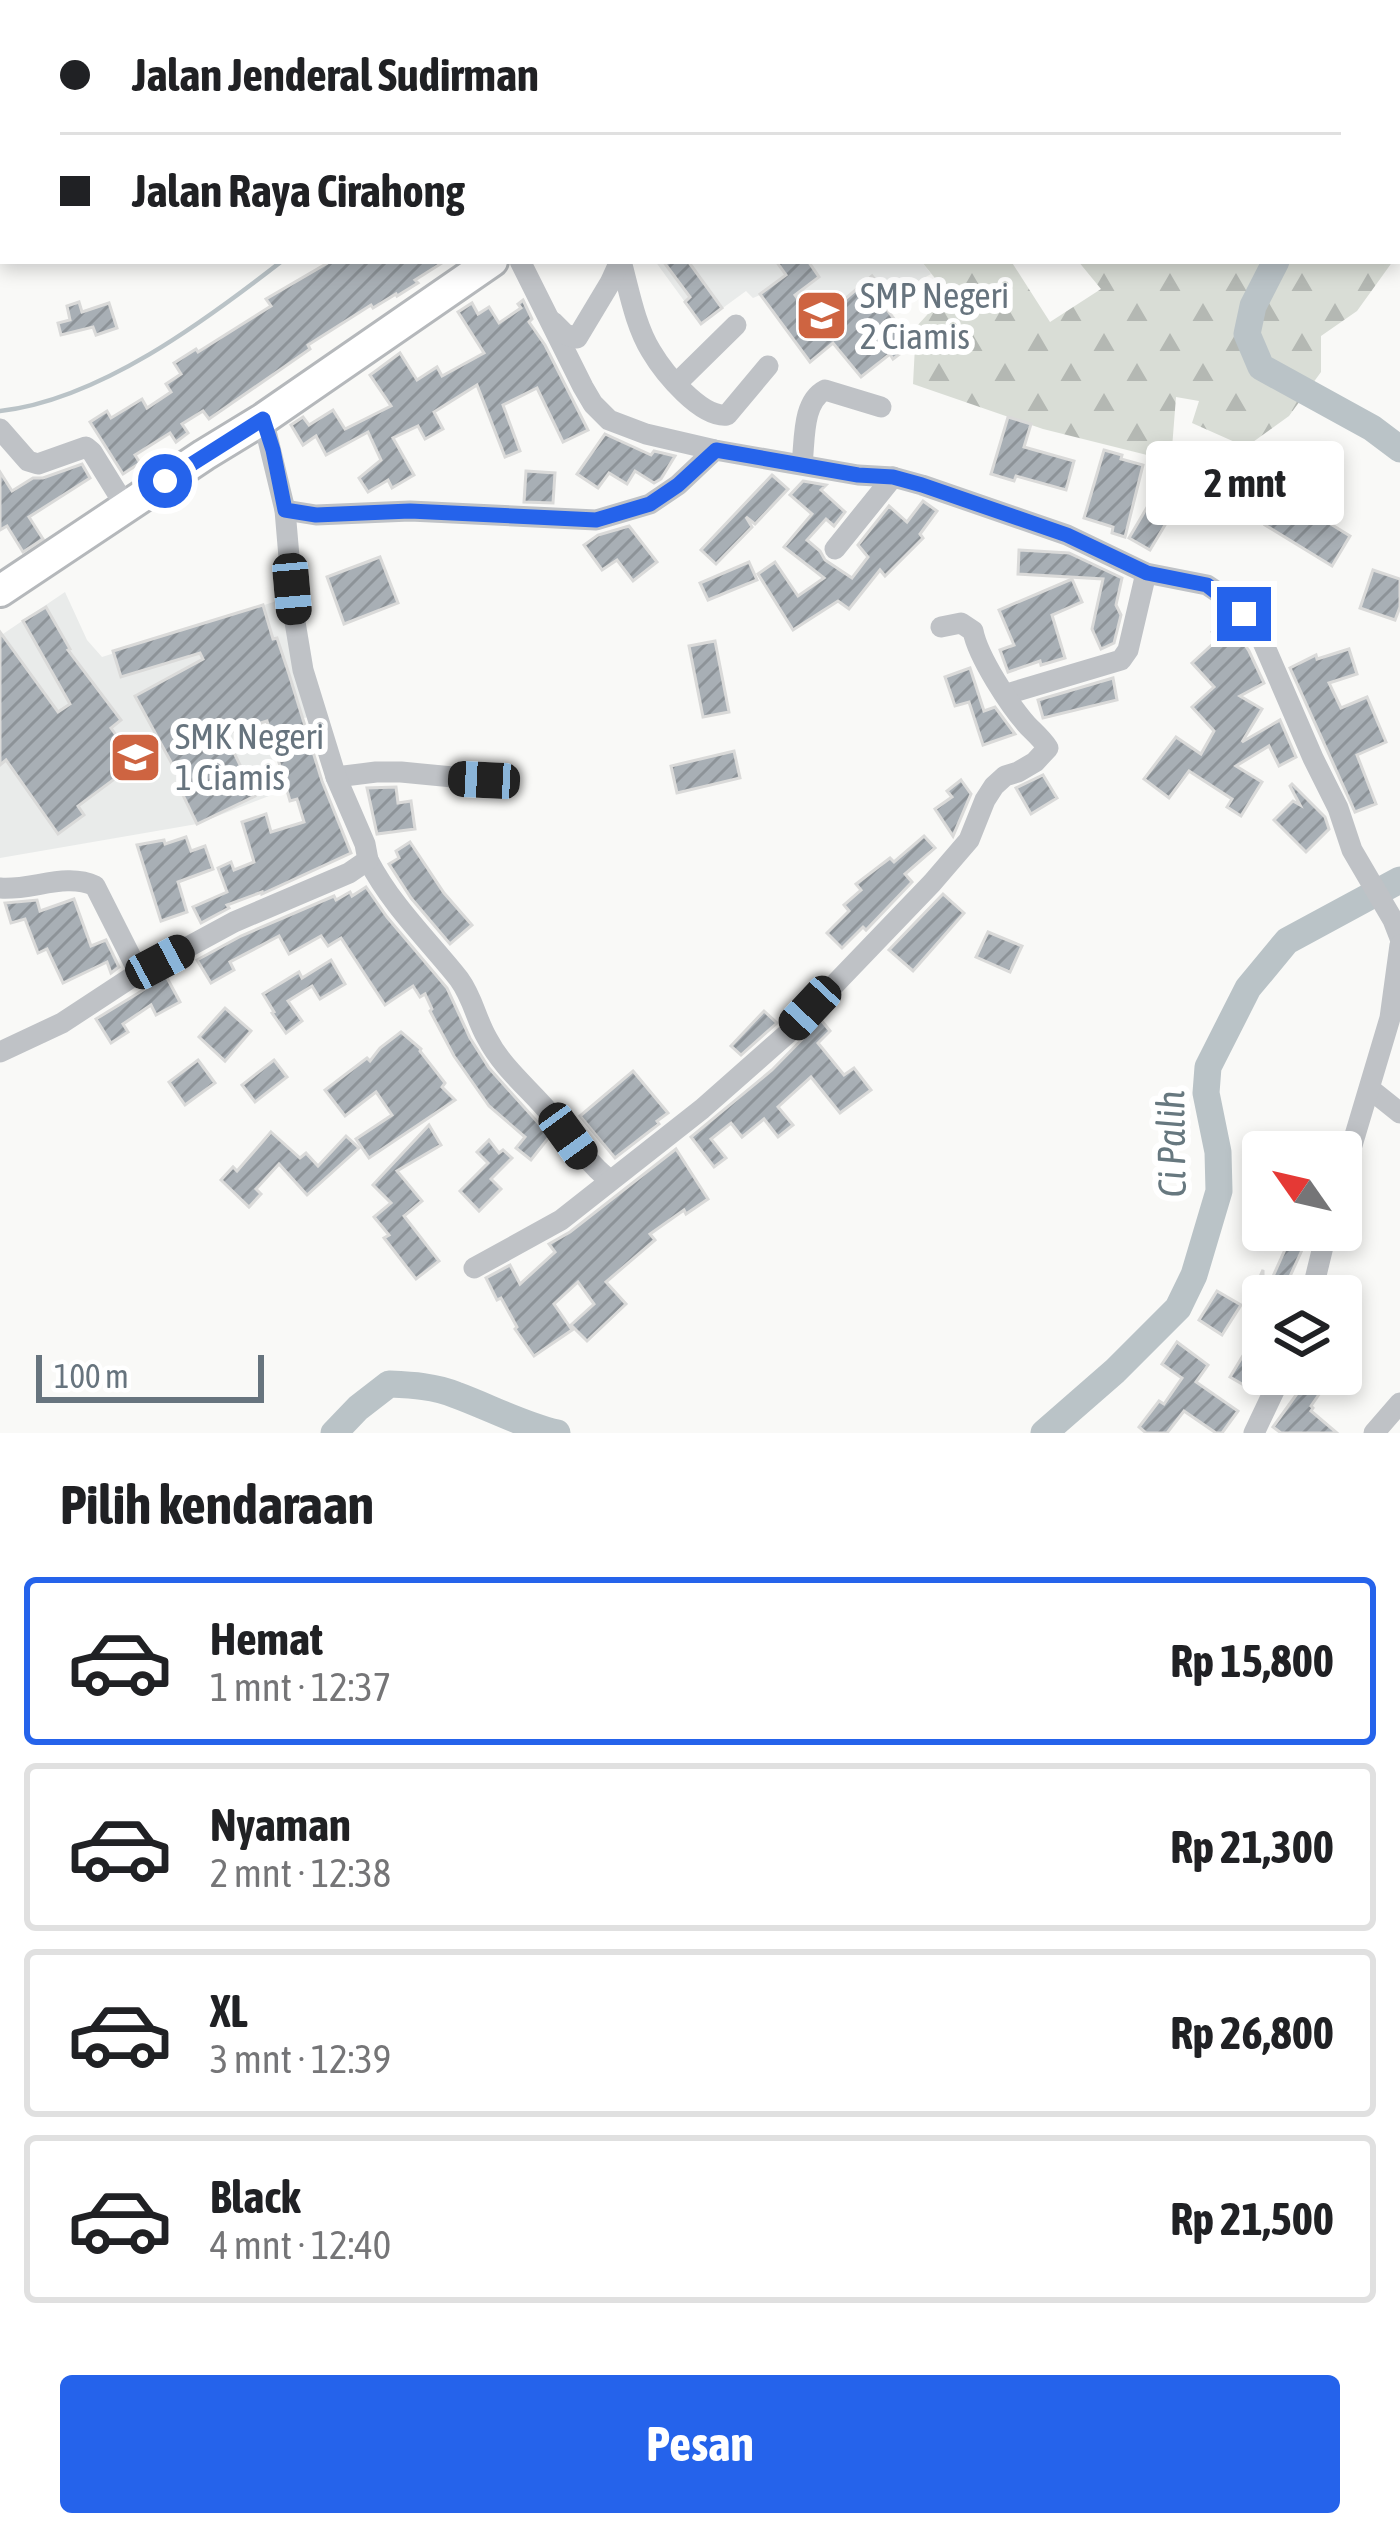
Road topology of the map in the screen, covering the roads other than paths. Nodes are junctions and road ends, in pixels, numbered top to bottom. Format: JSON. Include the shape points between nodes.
{"nodes":[{"id":1,"x":488,"y":264,"type":"edge"},
{"id":2,"x":522,"y":264,"type":"edge"},
{"id":3,"x":531,"y":264,"type":"edge"},
{"id":4,"x":619,"y":264,"type":"edge"},
{"id":5,"x":621,"y":264,"type":"edge"},
{"id":6,"x":736,"y":325,"type":"dead end"},
{"id":7,"x":768,"y":366,"type":"dead end"},
{"id":8,"x":677,"y":382,"type":"junction"},
{"id":9,"x":881,"y":406,"type":"dead end"},
{"id":10,"x":263,"y":419,"type":"junction"},
{"id":11,"x":0,"y":429,"type":"edge"},
{"id":12,"x":716,"y":450,"type":"junction"},
{"id":13,"x":802,"y":464,"type":"junction"},
{"id":14,"x":893,"y":477,"type":"junction"},
{"id":15,"x":126,"y":507,"type":"junction"},
{"id":16,"x":285,"y":510,"type":"junction"},
{"id":17,"x":835,"y":549,"type":"dead end"},
{"id":18,"x":1147,"y":573,"type":"junction"},
{"id":19,"x":0,"y":591,"type":"edge"},
{"id":20,"x":941,"y":627,"type":"dead end"},
{"id":21,"x":1007,"y":694,"type":"junction"},
{"id":22,"x":336,"y":777,"type":"junction"},
{"id":23,"x":484,"y":780,"type":"dead end"},
{"id":24,"x":368,"y":860,"type":"junction"},
{"id":25,"x":0,"y":887,"type":"edge"},
{"id":26,"x":1398,"y":934,"type":"edge"},
{"id":27,"x":139,"y":973,"type":"junction"},
{"id":28,"x":0,"y":1052,"type":"edge"},
{"id":29,"x":1370,"y":1089,"type":"junction"},
{"id":30,"x":1400,"y":1113,"type":"edge"},
{"id":31,"x":1357,"y":1131,"type":"edge"},
{"id":32,"x":609,"y":1180,"type":"junction"},
{"id":33,"x":474,"y":1268,"type":"dead end"},
{"id":34,"x":1272,"y":1395,"type":"edge"},
{"id":35,"x":1400,"y":1403,"type":"edge"},
{"id":36,"x":1254,"y":1433,"type":"edge"},
{"id":37,"x":1374,"y":1433,"type":"edge"}],
"edges":[{"from":1,"to":10,"type":"highway"},
{"from":2,"to":12,"type":"street","via":[[583,387],[609,420]]},
{"from":3,"to":4,"type":"street","via":[[550,320],[577,338]]},
{"from":5,"to":8,"type":"street","via":[[650,350]]},
{"from":6,"to":8,"type":"street"},
{"from":7,"to":8,"type":"street","via":[[728,415],[700,408]]},
{"from":9,"to":13,"type":"street","via":[[818,393]]},
{"from":10,"to":15,"type":"highway"},
{"from":10,"to":16,"type":"street"},
{"from":11,"to":15,"type":"street","via":[[38,464],[86,447]]},
{"from":12,"to":13,"type":"street"},
{"from":12,"to":16,"type":"street","via":[[650,504],[596,520]]},
{"from":13,"to":14,"type":"street"},
{"from":14,"to":17,"type":"street"},
{"from":14,"to":18,"type":"street","via":[[1067,535]]},
{"from":15,"to":19,"type":"highway"},
{"from":16,"to":22,"type":"street","via":[[303,670]]},
{"from":18,"to":21,"type":"street","via":[[1120,660]]},
{"from":18,"to":26,"type":"street","via":[[1207,585],[1244,614]]},
{"from":20,"to":21,"type":"street","via":[[961,623],[973,632]]},
{"from":21,"to":32,"type":"street","via":[[1045,754],[994,786],[969,840],[787,1034]]},
{"from":22,"to":23,"type":"street","via":[[401,772]]},
{"from":22,"to":24,"type":"street"},
{"from":24,"to":27,"type":"street"},
{"from":24,"to":32,"type":"street","via":[[459,980],[502,1063]]},
{"from":25,"to":27,"type":"street","via":[[78,880],[95,886]]},
{"from":26,"to":29,"type":"street","via":[[1390,1018]]},
{"from":27,"to":28,"type":"street"},
{"from":29,"to":30,"type":"street"},
{"from":29,"to":31,"type":"street"},
{"from":32,"to":33,"type":"street","via":[[561,1220]]},
{"from":34,"to":36,"type":"street"},
{"from":35,"to":37,"type":"street"}]}
